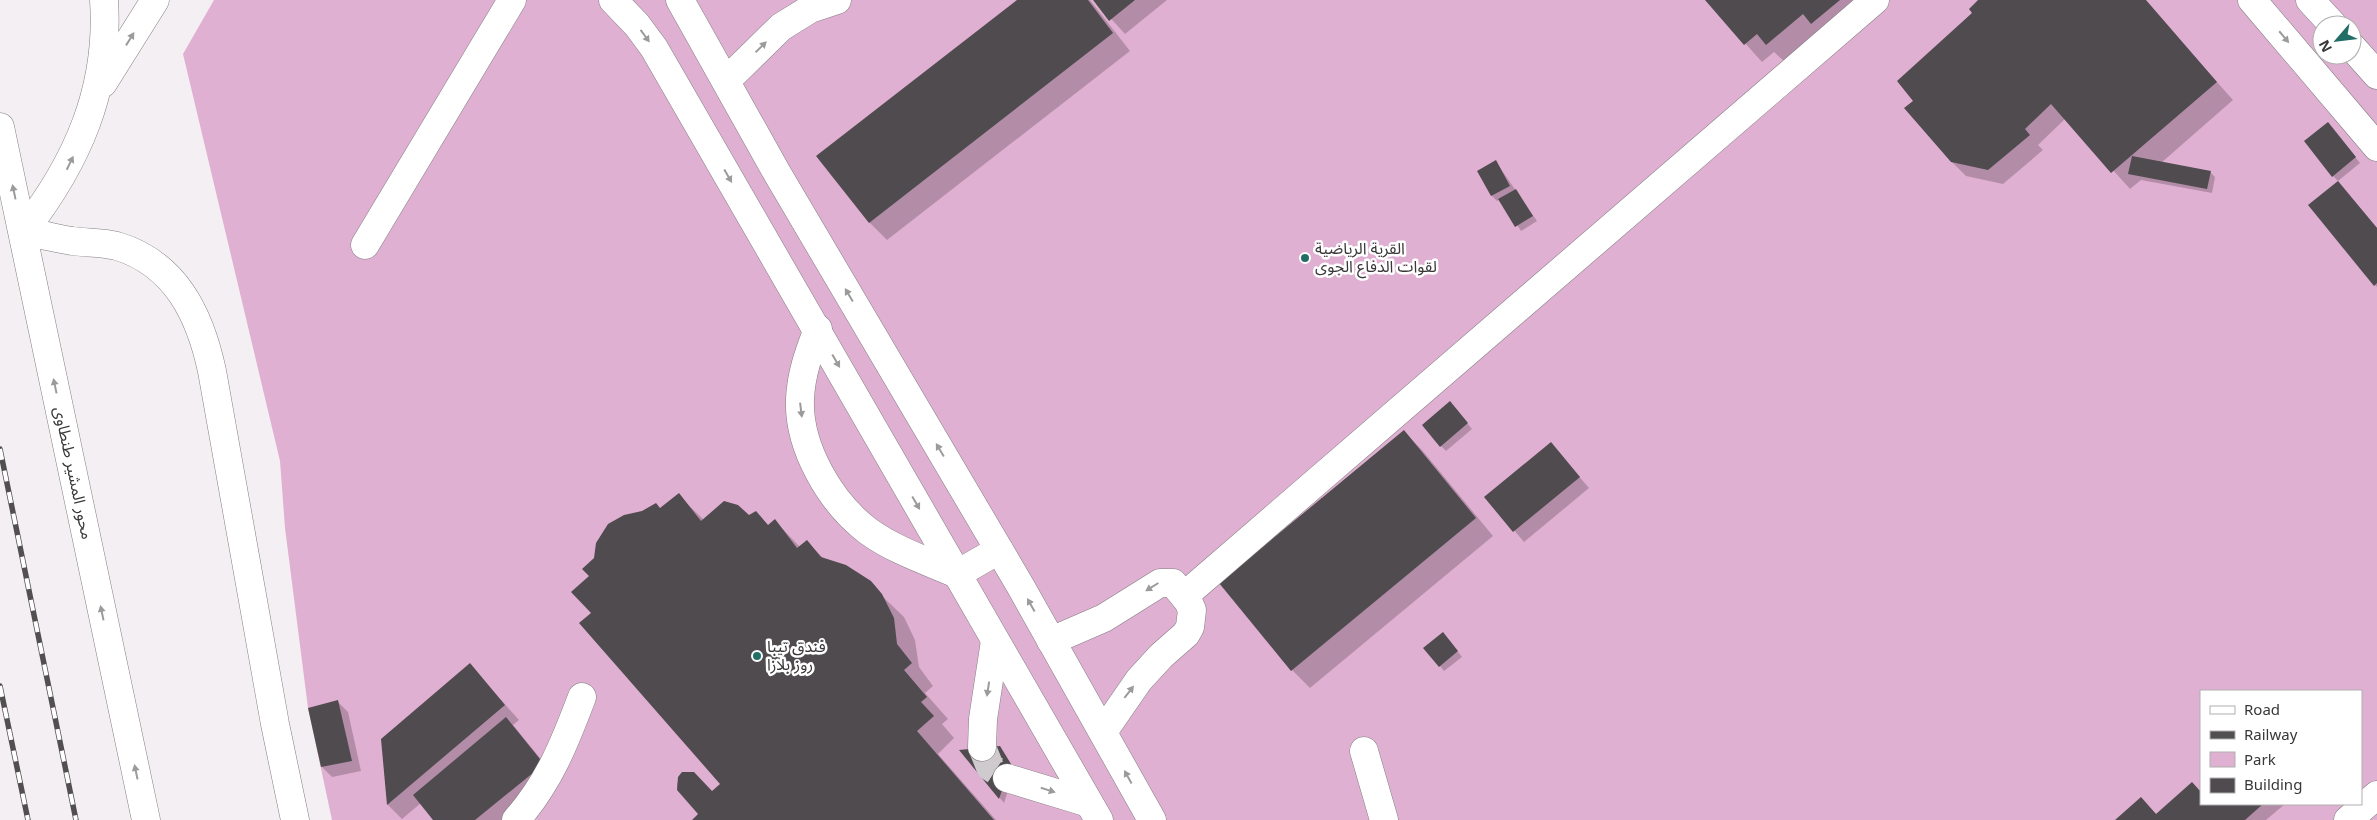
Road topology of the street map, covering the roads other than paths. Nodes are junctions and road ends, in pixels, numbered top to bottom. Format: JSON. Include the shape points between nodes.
{"nodes":[{"id":1,"x":104,"y":0,"type":"edge"},
{"id":2,"x":155,"y":0,"type":"edge"},
{"id":3,"x":512,"y":0,"type":"edge"},
{"id":4,"x":612,"y":0,"type":"edge"},
{"id":5,"x":680,"y":0,"type":"edge"},
{"id":6,"x":838,"y":0,"type":"edge"},
{"id":7,"x":1875,"y":0,"type":"edge"},
{"id":8,"x":2252,"y":0,"type":"edge"},
{"id":9,"x":2310,"y":0,"type":"edge"},
{"id":10,"x":2323,"y":15,"type":"edge"},
{"id":11,"x":2362,"y":58,"type":"edge"},
{"id":12,"x":2377,"y":75,"type":"edge"},
{"id":13,"x":726,"y":81,"type":"junction"},
{"id":14,"x":96,"y":95,"type":"junction"},
{"id":15,"x":0,"y":127,"type":"edge"},
{"id":16,"x":2377,"y":147,"type":"edge"},
{"id":17,"x":23,"y":232,"type":"junction"},
{"id":18,"x":365,"y":245,"type":"dead end"},
{"id":19,"x":818,"y":329,"type":"junction"},
{"id":20,"x":999,"y":550,"type":"junction"},
{"id":21,"x":957,"y":574,"type":"junction"},
{"id":22,"x":1184,"y":596,"type":"junction"},
{"id":23,"x":995,"y":641,"type":"junction"},
{"id":24,"x":1051,"y":641,"type":"junction"},
{"id":25,"x":582,"y":697,"type":"dead end"},
{"id":26,"x":1103,"y":732,"type":"junction"},
{"id":27,"x":982,"y":747,"type":"tunnel mouth"},
{"id":28,"x":1364,"y":751,"type":"dead end"},
{"id":29,"x":1007,"y":778,"type":"tunnel mouth"},
{"id":30,"x":2377,"y":795,"type":"edge"},
{"id":31,"x":1094,"y":812,"type":"edge"},
{"id":32,"x":146,"y":820,"type":"edge"},
{"id":33,"x":295,"y":820,"type":"edge"},
{"id":34,"x":516,"y":820,"type":"edge"},
{"id":35,"x":1152,"y":820,"type":"edge"},
{"id":36,"x":1384,"y":820,"type":"edge"},
{"id":37,"x":2348,"y":820,"type":"edge"}],
"edges":[{"from":1,"to":14,"type":"main road","via":[[103,57]]},
{"from":14,"to":2,"type":"main road","one_way":true},
{"from":3,"to":18,"type":"main road"},
{"from":4,"to":19,"type":"main road","one_way":true,"via":[[637,24],[654,48]]},
{"from":5,"to":13,"type":"main road"},
{"from":13,"to":6,"type":"main road","one_way":true,"via":[[781,27],[810,9]]},
{"from":7,"to":22,"type":"main road"},
{"from":8,"to":16,"type":"main road","one_way":true},
{"from":9,"to":10,"type":"main road"},
{"from":11,"to":12,"type":"main road"},
{"from":20,"to":13,"type":"main road","one_way":true,"via":[[791,198]]},
{"from":17,"to":14,"type":"main road","one_way":true,"via":[[68,168]]},
{"from":17,"to":15,"type":"main road","name":"محور المشير طنطاوى","one_way":true},
{"from":32,"to":17,"type":"main road","name":"محور المشير طنطاوى","one_way":true},
{"from":17,"to":33,"type":"main road","via":[[118,246],[140,256],[176,285],[200,325],[212,371]]},
{"from":19,"to":21,"type":"main road","one_way":true},
{"from":19,"to":21,"type":"main road","one_way":true,"via":[[805,364],[800,401],[806,444],[815,463],[837,498],[867,530],[904,552]]},
{"from":20,"to":21,"type":"main road"},
{"from":24,"to":20,"type":"main road","one_way":true},
{"from":21,"to":23,"type":"main road"},
{"from":22,"to":24,"type":"main road","one_way":true,"via":[[1173,583],[1160,582],[1104,618]]},
{"from":26,"to":22,"type":"main road","one_way":true,"via":[[1138,680],[1186,634],[1192,610]]},
{"from":23,"to":27,"type":"main road","one_way":true,"via":[[982,719]]},
{"from":23,"to":31,"type":"main road"},
{"from":24,"to":26,"type":"main road"},
{"from":25,"to":34,"type":"main road","via":[[550,774],[540,792]]},
{"from":35,"to":26,"type":"main road","one_way":true},
{"from":28,"to":36,"type":"main road"},
{"from":29,"to":31,"type":"main road","one_way":true},
{"from":30,"to":37,"type":"main road"}]}
